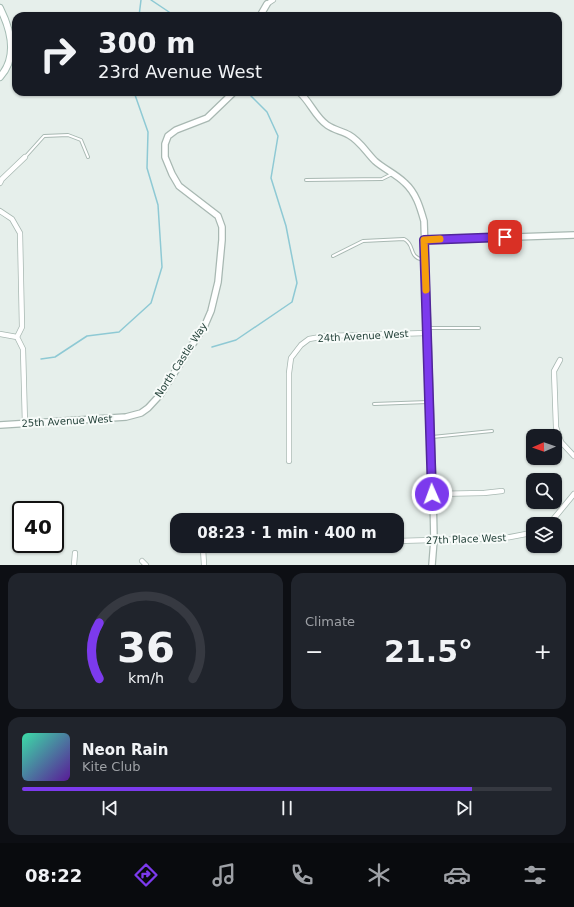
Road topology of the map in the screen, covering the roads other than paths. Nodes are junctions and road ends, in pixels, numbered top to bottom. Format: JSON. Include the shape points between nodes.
{"nodes":[{"id":1,"x":273,"y":0,"type":"edge"},
{"id":2,"x":267,"y":4,"type":"joint"},
{"id":3,"x":0,"y":8,"type":"edge"},
{"id":4,"x":261,"y":12,"type":"edge"},
{"id":5,"x":12,"y":46,"type":"edge"},
{"id":6,"x":12,"y":59,"type":"edge"},
{"id":7,"x":0,"y":77,"type":"edge"},
{"id":8,"x":230,"y":96,"type":"edge"},
{"id":9,"x":304,"y":96,"type":"edge"},
{"id":10,"x":25,"y":157,"type":"joint"},
{"id":11,"x":88,"y":157,"type":"dead end"},
{"id":12,"x":393,"y":174,"type":"junction"},
{"id":13,"x":306,"y":180,"type":"dead end"},
{"id":14,"x":0,"y":183,"type":"edge"},
{"id":15,"x":0,"y":211,"type":"edge"},
{"id":16,"x":574,"y":234,"type":"edge"},
{"id":17,"x":424,"y":240,"type":"junction"},
{"id":18,"x":333,"y":256,"type":"dead end"},
{"id":19,"x":425,"y":261,"type":"junction"},
{"id":20,"x":479,"y":328,"type":"dead end"},
{"id":21,"x":427,"y":331,"type":"junction"},
{"id":22,"x":0,"y":334,"type":"edge"},
{"id":23,"x":16,"y":337,"type":"junction"},
{"id":24,"x":560,"y":360,"type":"dead end"},
{"id":25,"x":429,"y":402,"type":"junction"},
{"id":26,"x":374,"y":404,"type":"dead end"},
{"id":27,"x":134,"y":415,"type":"joint"},
{"id":28,"x":25,"y":424,"type":"junction"},
{"id":29,"x":0,"y":425,"type":"edge"},
{"id":30,"x":492,"y":431,"type":"dead end"},
{"id":31,"x":431,"y":437,"type":"junction"},
{"id":32,"x":574,"y":456,"type":"edge"},
{"id":33,"x":290,"y":461,"type":"dead end"},
{"id":34,"x":502,"y":491,"type":"dead end"},
{"id":35,"x":432,"y":494,"type":"junction"},
{"id":36,"x":573,"y":497,"type":"edge"},
{"id":37,"x":555,"y":517,"type":"edge"},
{"id":38,"x":526,"y":534,"type":"edge"},
{"id":39,"x":434,"y":540,"type":"junction"},
{"id":40,"x":404,"y":541,"type":"edge"},
{"id":41,"x":75,"y":553,"type":"dead end"},
{"id":42,"x":203,"y":553,"type":"edge"},
{"id":43,"x":142,"y":561,"type":"dead end"},
{"id":44,"x":74,"y":565,"type":"edge"},
{"id":45,"x":146,"y":565,"type":"edge"},
{"id":46,"x":204,"y":565,"type":"edge"},
{"id":47,"x":432,"y":565,"type":"edge"}],
"edges":[{"from":1,"to":2,"type":"street"},
{"from":2,"to":4,"type":"street"},
{"from":3,"to":5,"type":"main road"},
{"from":6,"to":7,"type":"main road"},
{"from":8,"to":27,"type":"street","name":"North Castle Way","via":[[206,118],[176,130],[168,136],[165,144],[165,156],[180,186],[218,216],[222,227],[218,282],[211,311],[194,344],[154,403]]},
{"from":9,"to":12,"type":"street","via":[[326,124],[350,135],[376,162]]},
{"from":10,"to":11,"type":"lane","via":[[44,136],[68,135],[81,140]]},
{"from":10,"to":14,"type":"street"},
{"from":12,"to":13,"type":"lane","via":[[382,179]]},
{"from":12,"to":17,"type":"street","via":[[405,182],[414,193],[424,221]]},
{"from":15,"to":23,"type":"street","via":[[12,219],[20,233],[22,327]]},
{"from":16,"to":17,"type":"street"},
{"from":17,"to":19,"type":"street"},
{"from":18,"to":19,"type":"lane","via":[[363,241],[404,238],[410,244],[414,256]]},
{"from":19,"to":21,"type":"street"},
{"from":20,"to":21,"type":"lane"},
{"from":21,"to":25,"type":"street"},
{"from":21,"to":33,"type":"street","name":"24th Avenue West","via":[[326,336],[309,339],[301,345],[291,358],[289,373]]},
{"from":22,"to":23,"type":"street"},
{"from":23,"to":28,"type":"street","via":[[23,349]]},
{"from":24,"to":32,"type":"street","via":[[554,371],[556,427],[561,442]]},
{"from":25,"to":26,"type":"lane"},
{"from":25,"to":31,"type":"street"},
{"from":27,"to":28,"type":"street","name":"25th Avenue West"},
{"from":28,"to":29,"type":"street","name":"25th Avenue West"},
{"from":30,"to":31,"type":"lane"},
{"from":31,"to":35,"type":"street"},
{"from":34,"to":35,"type":"street"},
{"from":35,"to":39,"type":"street"},
{"from":36,"to":37,"type":"street"},
{"from":38,"to":39,"type":"street","name":"27th Place West","via":[[506,538]]},
{"from":39,"to":40,"type":"street","name":"27th Place West"},
{"from":39,"to":47,"type":"street"},
{"from":41,"to":44,"type":"street"},
{"from":42,"to":46,"type":"street"},
{"from":43,"to":45,"type":"street"}]}
